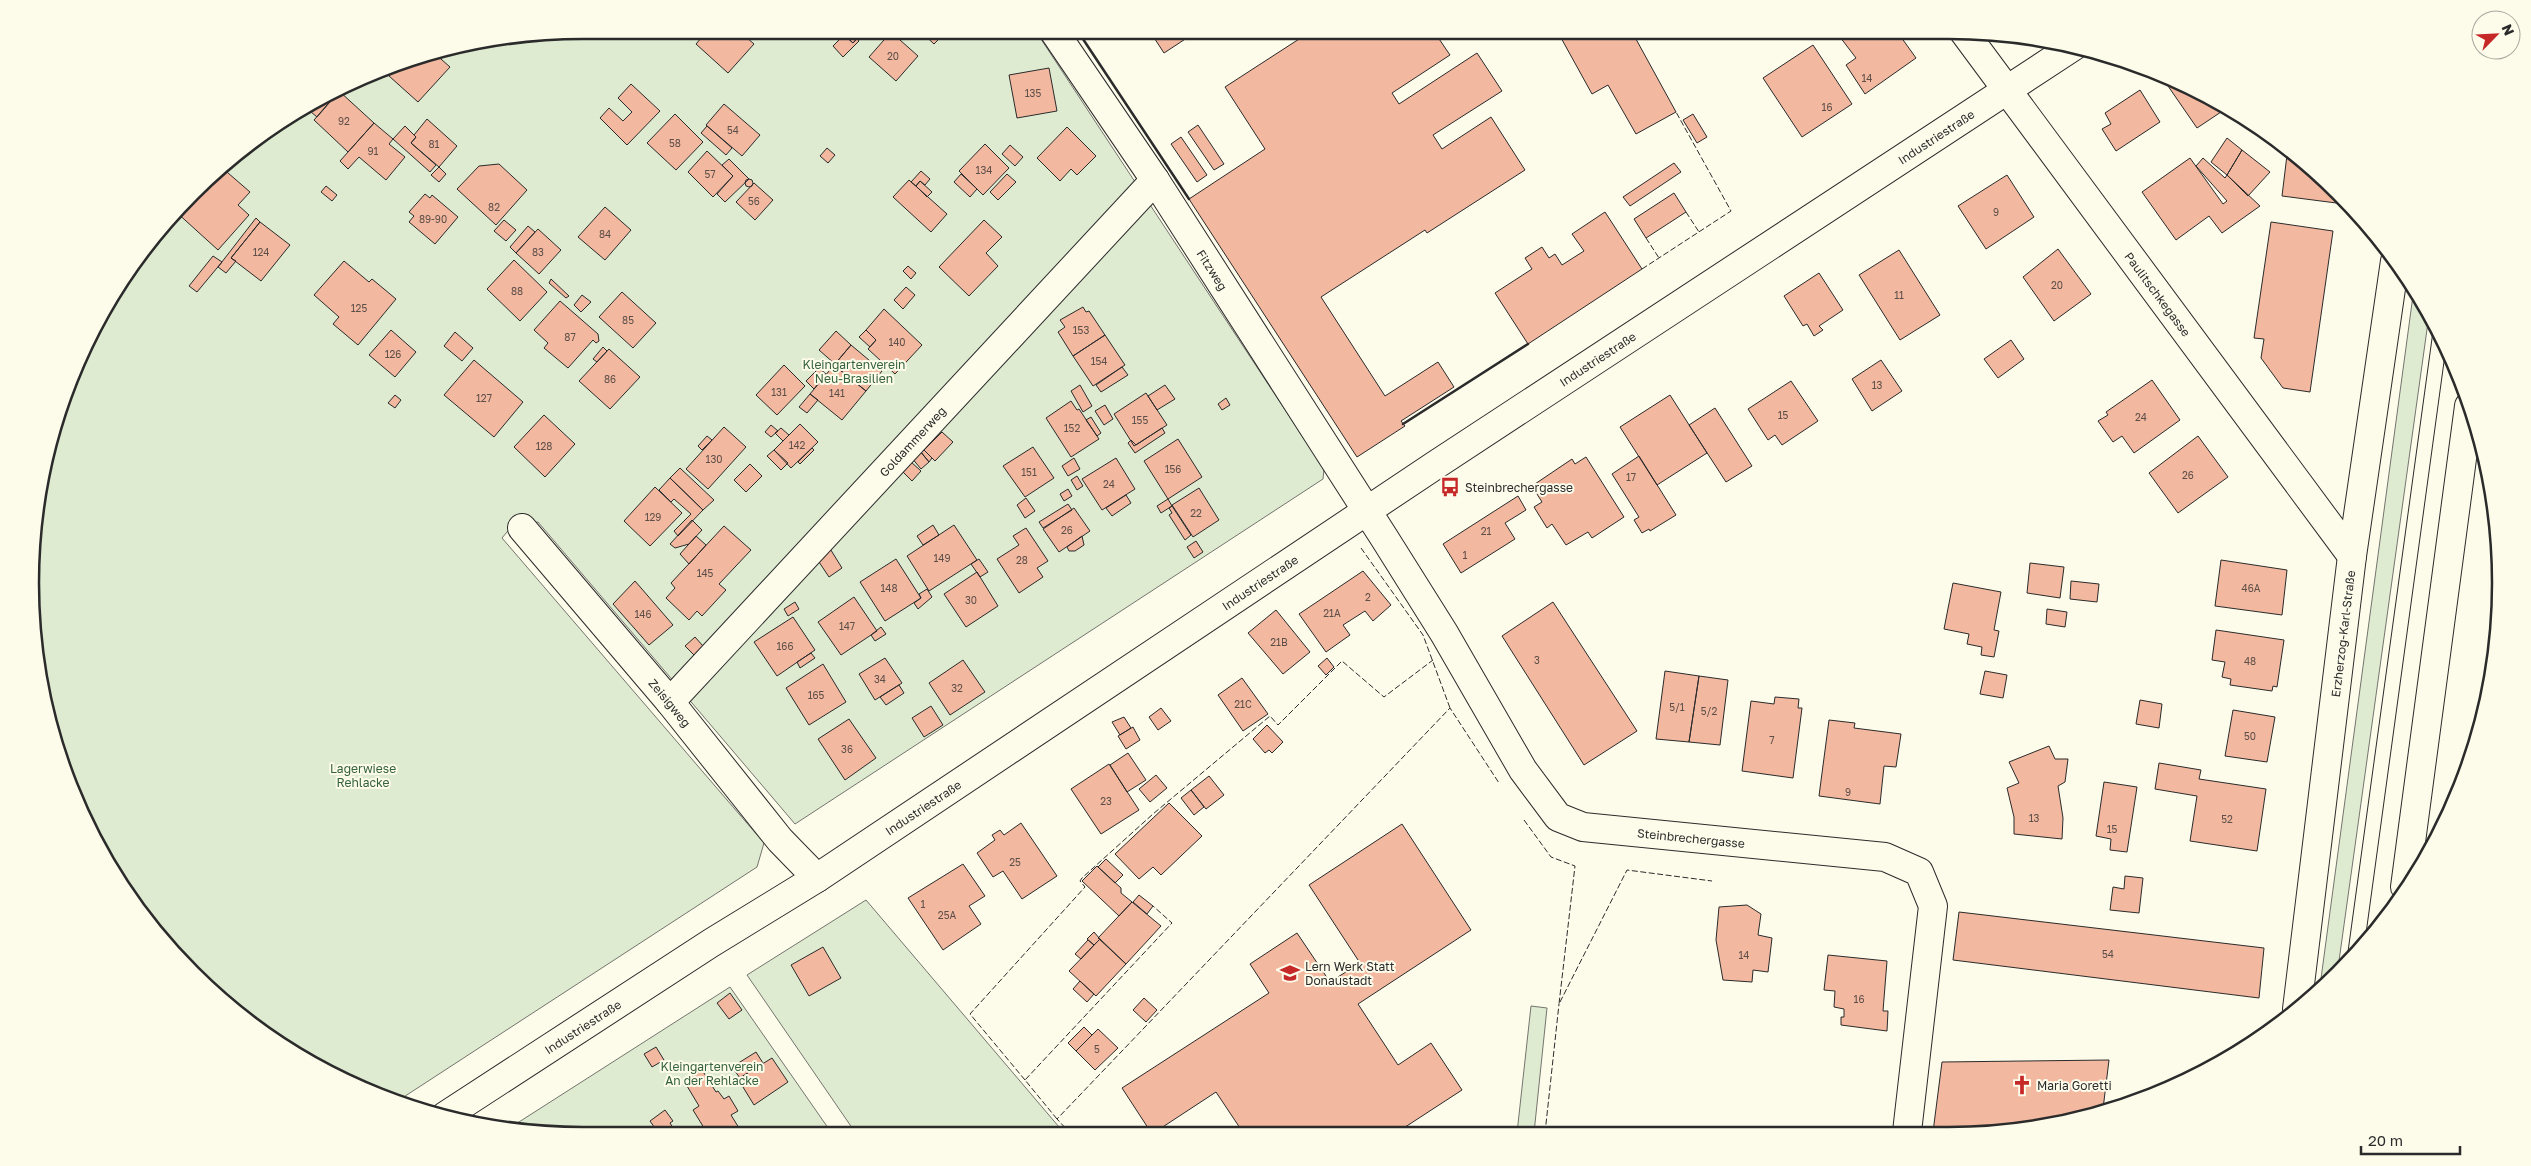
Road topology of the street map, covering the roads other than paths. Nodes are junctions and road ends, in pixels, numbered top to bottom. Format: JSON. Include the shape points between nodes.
{"nodes":[{"id":1,"x":1059,"y":39,"type":"edge"},
{"id":2,"x":1970,"y":40,"type":"edge"},
{"id":3,"x":2066,"y":52,"type":"edge"},
{"id":4,"x":2008,"y":91,"type":"junction"},
{"id":5,"x":1155,"y":180,"type":"junction"},
{"id":6,"x":2394,"y":271,"type":"edge"},
{"id":7,"x":2467,"y":421,"type":"edge"},
{"id":8,"x":1367,"y":512,"type":"junction"},
{"id":9,"x":522,"y":528,"type":"dead end"},
{"id":10,"x":2352,"y":556,"type":"junction"},
{"id":11,"x":670,"y":702,"type":"junction"},
{"id":12,"x":2406,"y":876,"type":"edge"},
{"id":13,"x":817,"y":878,"type":"junction"},
{"id":14,"x":2298,"y":999,"type":"edge"},
{"id":15,"x":452,"y":1111,"type":"edge"},
{"id":16,"x":1908,"y":1127,"type":"edge"}],
"edges":[{"from":1,"to":5,"type":"street","name":"Fitzweg"},
{"from":2,"to":4,"type":"street","name":"Paulitschkegasse"},
{"from":3,"to":4,"type":"street","name":"Industriestraße"},
{"from":4,"to":8,"type":"street","name":"Industriestraße"},
{"from":4,"to":10,"type":"street","name":"Paulitschkegasse"},
{"from":5,"to":8,"type":"street","name":"Fitzweg"},
{"from":5,"to":11,"type":"street","name":"Goldammerweg"},
{"from":6,"to":10,"type":"street","name":"Erzherzog-Karl-Straße"},
{"from":7,"to":12,"type":"street"},
{"from":8,"to":13,"type":"street","name":"Industriestraße"},
{"from":8,"to":16,"type":"street","name":"Steinbrechergasse","via":[[1444,633],[1523,770],[1558,817],[1583,827],[1886,857],[1919,872],[1933,906]]},
{"from":9,"to":11,"type":"street","name":"Zeisigweg"},
{"from":10,"to":14,"type":"street","name":"Erzherzog-Karl-Straße"},
{"from":11,"to":13,"type":"street","name":"Zeisigweg","via":[[780,840]]},
{"from":13,"to":15,"type":"street","name":"Industriestraße"}]}
